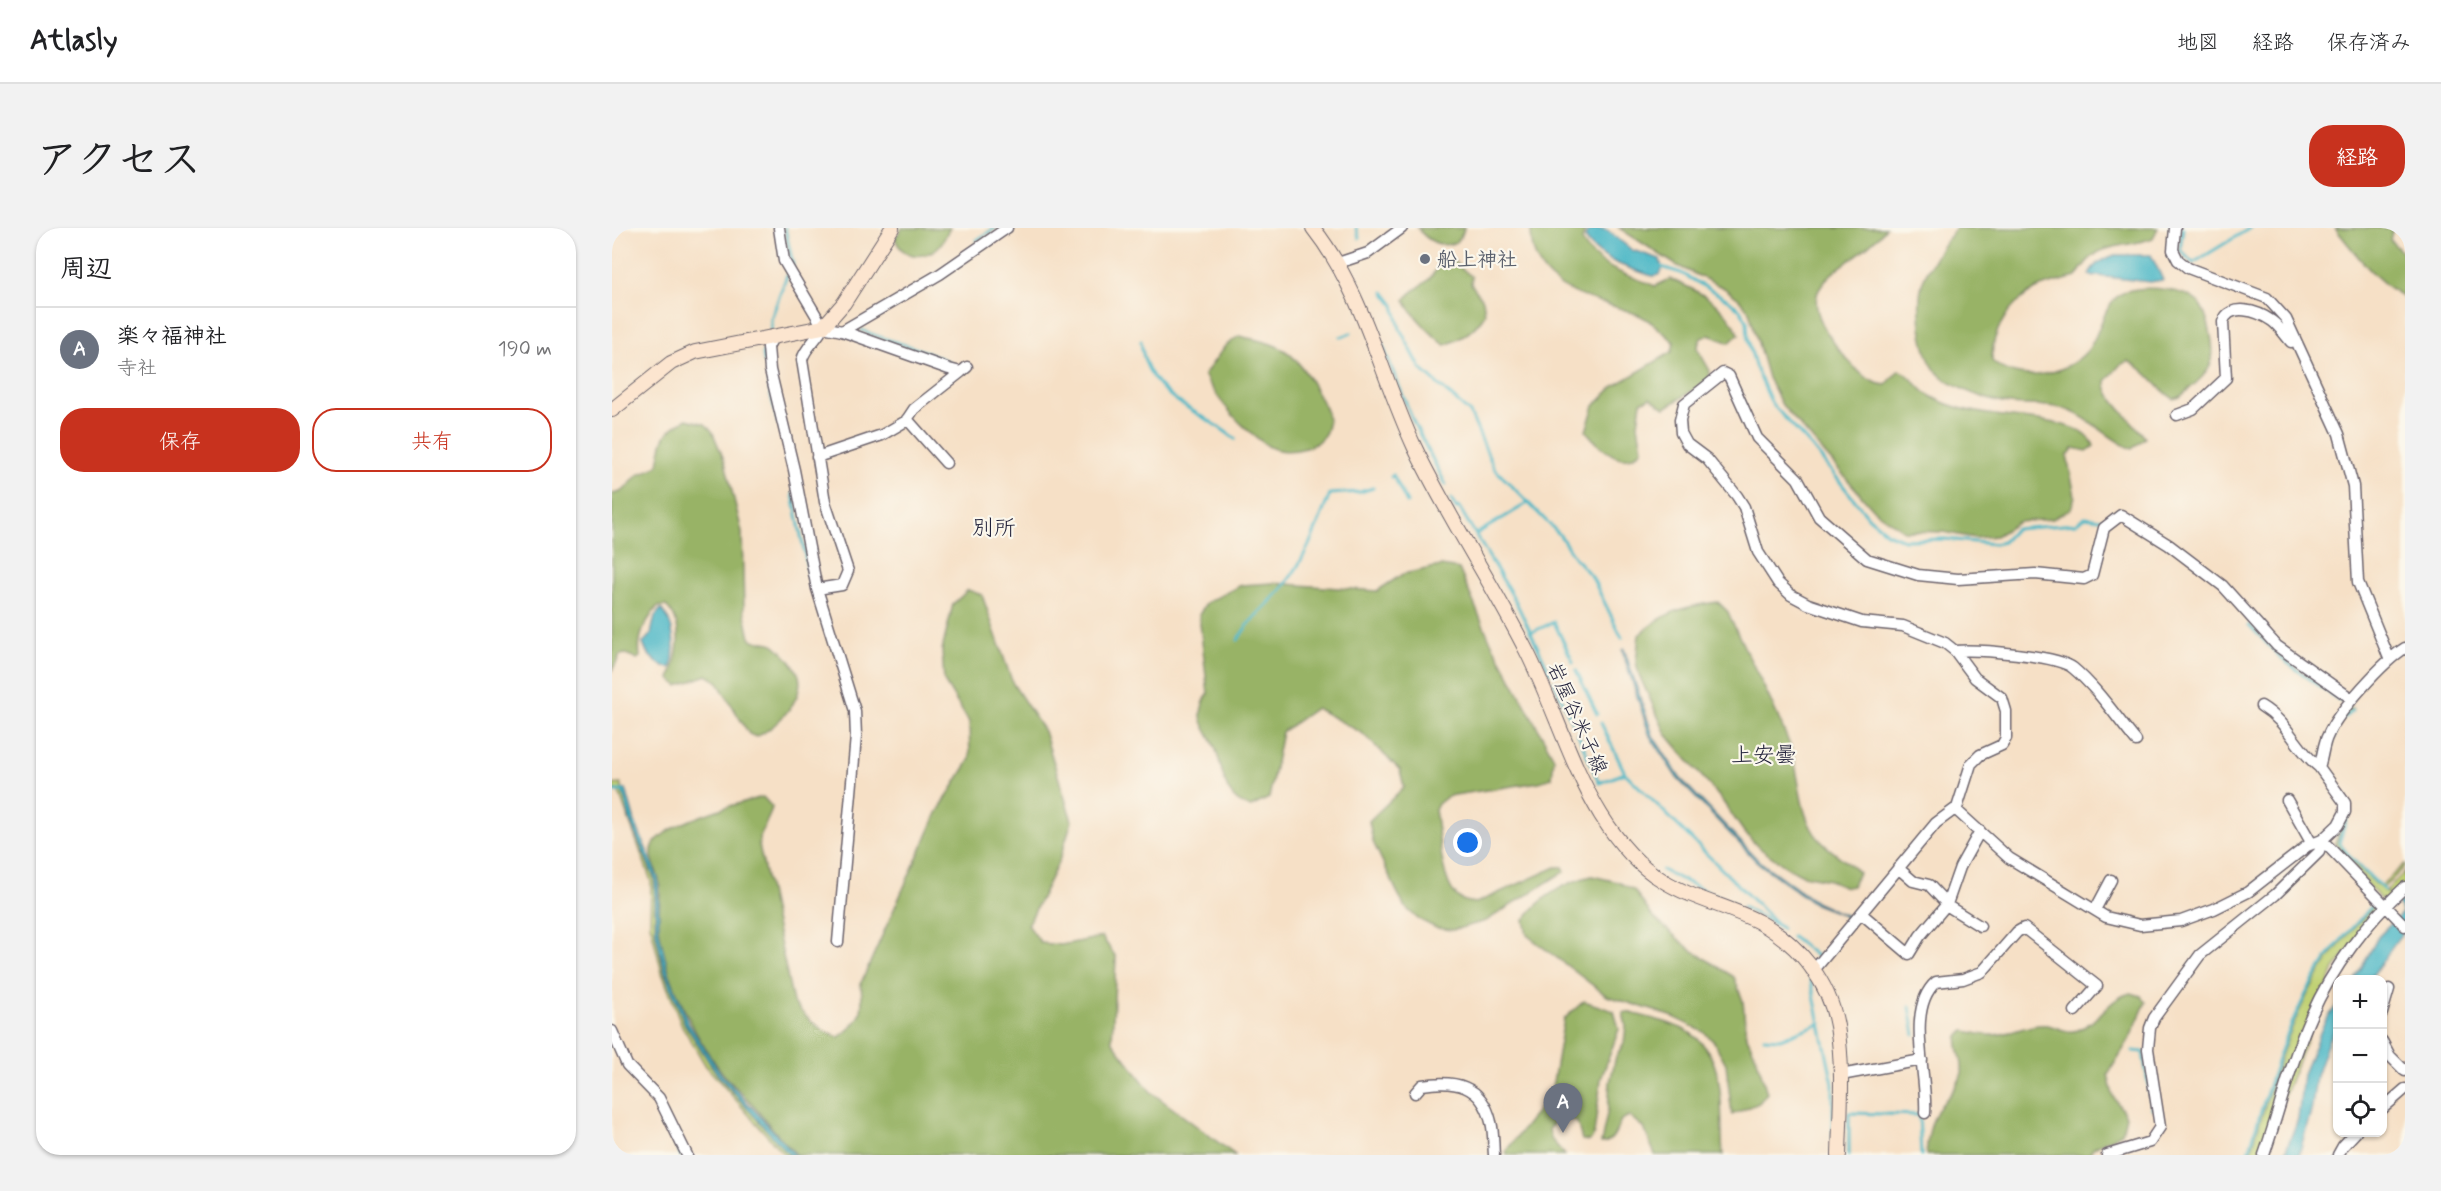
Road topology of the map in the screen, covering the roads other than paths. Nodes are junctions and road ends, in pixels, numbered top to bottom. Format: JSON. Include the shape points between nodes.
{"nodes":[{"id":1,"x":779,"y":228,"type":"edge"},
{"id":2,"x":892,"y":228,"type":"edge"},
{"id":3,"x":1007,"y":228,"type":"edge"},
{"id":4,"x":1313,"y":228,"type":"edge"},
{"id":5,"x":1402,"y":228,"type":"edge"},
{"id":6,"x":2175,"y":228,"type":"edge"},
{"id":7,"x":1338,"y":263,"type":"junction"},
{"id":8,"x":824,"y":327,"type":"junction"},
{"id":9,"x":842,"y":332,"type":"junction"},
{"id":10,"x":772,"y":339,"type":"junction"},
{"id":11,"x":2299,"y":351,"type":"junction"},
{"id":12,"x":612,"y":410,"type":"edge"},
{"id":13,"x":2178,"y":415,"type":"dead end"},
{"id":14,"x":907,"y":418,"type":"junction"},
{"id":15,"x":817,"y":457,"type":"junction"},
{"id":16,"x":946,"y":463,"type":"dead end"},
{"id":17,"x":817,"y":589,"type":"junction"},
{"id":18,"x":2405,"y":648,"type":"edge"},
{"id":19,"x":1955,"y":651,"type":"junction"},
{"id":20,"x":2389,"y":658,"type":"junction"},
{"id":21,"x":2352,"y":699,"type":"junction"},
{"id":22,"x":2261,"y":706,"type":"dead end"},
{"id":23,"x":2136,"y":741,"type":"dead end"},
{"id":24,"x":2319,"y":767,"type":"junction"},
{"id":25,"x":2287,"y":800,"type":"dead end"},
{"id":26,"x":1957,"y":808,"type":"junction"},
{"id":27,"x":1980,"y":831,"type":"junction"},
{"id":28,"x":2317,"y":842,"type":"junction"},
{"id":29,"x":1898,"y":868,"type":"junction"},
{"id":30,"x":1935,"y":874,"type":"dead end"},
{"id":31,"x":2111,"y":880,"type":"dead end"},
{"id":32,"x":1929,"y":885,"type":"junction"},
{"id":33,"x":2405,"y":887,"type":"edge"},
{"id":34,"x":1947,"y":904,"type":"junction"},
{"id":35,"x":2386,"y":909,"type":"junction"},
{"id":36,"x":2095,"y":910,"type":"junction"},
{"id":37,"x":1862,"y":914,"type":"junction"},
{"id":38,"x":1980,"y":926,"type":"dead end"},
{"id":39,"x":2405,"y":926,"type":"edge"},
{"id":40,"x":838,"y":942,"type":"dead end"},
{"id":41,"x":1814,"y":970,"type":"junction"},
{"id":42,"x":2389,"y":989,"type":"dead end"},
{"id":43,"x":2387,"y":996,"type":"edge"},
{"id":44,"x":2075,"y":1011,"type":"dead end"},
{"id":45,"x":612,"y":1031,"type":"edge"},
{"id":46,"x":2387,"y":1050,"type":"edge"},
{"id":47,"x":1922,"y":1060,"type":"junction"},
{"id":48,"x":2405,"y":1071,"type":"edge"},
{"id":49,"x":1841,"y":1075,"type":"junction"},
{"id":50,"x":2405,"y":1089,"type":"edge"},
{"id":51,"x":1414,"y":1093,"type":"dead end"},
{"id":52,"x":2387,"y":1105,"type":"edge"},
{"id":53,"x":1924,"y":1113,"type":"dead end"},
{"id":54,"x":2351,"y":1137,"type":"edge"},
{"id":55,"x":687,"y":1155,"type":"edge"},
{"id":56,"x":1494,"y":1155,"type":"edge"},
{"id":57,"x":1839,"y":1155,"type":"edge"},
{"id":58,"x":2108,"y":1155,"type":"edge"},
{"id":59,"x":2264,"y":1155,"type":"edge"},
{"id":60,"x":2338,"y":1155,"type":"edge"}],
"edges":[{"from":1,"to":8,"type":"street","via":[[784,261]]},
{"from":2,"to":8,"type":"main road"},
{"from":3,"to":9,"type":"street","via":[[940,274]]},
{"from":4,"to":7,"type":"main road","name":"岩屋谷米子線"},
{"from":5,"to":7,"type":"street","via":[[1368,253]]},
{"from":6,"to":11,"type":"street","via":[[2173,250],[2180,263],[2267,298],[2286,319]]},
{"from":7,"to":41,"type":"main road","name":"岩屋谷米子線","via":[[1414,447],[1519,635],[1600,814],[1637,860],[1660,879],[1757,921],[1777,933]]},
{"from":8,"to":9,"type":"street"},
{"from":8,"to":10,"type":"main road"},
{"from":8,"to":15,"type":"street","via":[[805,350],[802,360]]},
{"from":9,"to":14,"type":"street","via":[[964,369]]},
{"from":10,"to":12,"type":"main road","via":[[695,352],[671,363]]},
{"from":10,"to":17,"type":"street","via":[[768,347],[770,370]]},
{"from":11,"to":13,"type":"street","via":[[2268,318],[2244,310],[2232,311],[2223,322],[2226,378],[2193,410]]},
{"from":11,"to":20,"type":"street","via":[[2339,434],[2353,486],[2358,582]]},
{"from":14,"to":15,"type":"street","via":[[882,435]]},
{"from":14,"to":16,"type":"street"},
{"from":15,"to":17,"type":"street","via":[[825,502],[848,571],[842,585]]},
{"from":17,"to":40,"type":"street","via":[[856,721]]},
{"from":18,"to":20,"type":"street"},
{"from":19,"to":21,"type":"street","via":[[1917,630],[1855,620],[1800,601],[1784,590],[1758,552],[1737,496],[1681,433],[1684,404],[1727,374],[1757,438],[1798,479],[1819,517],[1867,559],[1918,575],[1958,579],[2035,574],[2089,578],[2103,528],[2121,515],[2169,544],[2223,586],[2277,646]]},
{"from":19,"to":23,"type":"street","via":[[2038,657],[2071,667]]},
{"from":19,"to":26,"type":"street","via":[[1975,678],[2000,695],[2005,704],[2007,732],[2002,744],[1971,764]]},
{"from":20,"to":21,"type":"street"},
{"from":21,"to":24,"type":"street","via":[[2326,738]]},
{"from":22,"to":24,"type":"street","via":[[2277,716]]},
{"from":24,"to":28,"type":"street","via":[[2345,803],[2338,825]]},
{"from":25,"to":28,"type":"street"},
{"from":26,"to":27,"type":"street"},
{"from":26,"to":29,"type":"street","via":[[1936,823]]},
{"from":27,"to":34,"type":"street","via":[[1960,867]]},
{"from":27,"to":36,"type":"street","via":[[2009,858]]},
{"from":28,"to":35,"type":"street"},
{"from":28,"to":36,"type":"street","via":[[2248,892],[2181,921],[2127,924]]},
{"from":28,"to":58,"type":"street","via":[[2319,852],[2275,895],[2199,955],[2158,1010],[2150,1028],[2148,1049],[2160,1127],[2150,1142]]},
{"from":29,"to":32,"type":"street","via":[[1913,881]]},
{"from":29,"to":37,"type":"street"},
{"from":30,"to":32,"type":"street"},
{"from":31,"to":36,"type":"street"},
{"from":32,"to":34,"type":"street"},
{"from":33,"to":35,"type":"street"},
{"from":34,"to":37,"type":"street","via":[[1909,954]]},
{"from":34,"to":38,"type":"street"},
{"from":35,"to":39,"type":"street"},
{"from":35,"to":59,"type":"street","via":[[2335,971],[2310,1017]]},
{"from":37,"to":41,"type":"street"},
{"from":41,"to":49,"type":"main road","name":"岩屋谷米子線","via":[[1830,1000],[1837,1026]]},
{"from":42,"to":43,"type":"street"},
{"from":44,"to":47,"type":"street","via":[[2097,986],[2024,928],[1982,972],[1929,987],[1919,1022]]},
{"from":45,"to":55,"type":"street","via":[[627,1065],[659,1098]]},
{"from":46,"to":48,"type":"street"},
{"from":47,"to":49,"type":"street"},
{"from":47,"to":53,"type":"street"},
{"from":49,"to":57,"type":"main road","name":"岩屋谷米子線"},
{"from":50,"to":52,"type":"street"},
{"from":51,"to":56,"type":"street","via":[[1422,1085],[1445,1081],[1470,1089],[1490,1118]]},
{"from":54,"to":60,"type":"street"}]}
